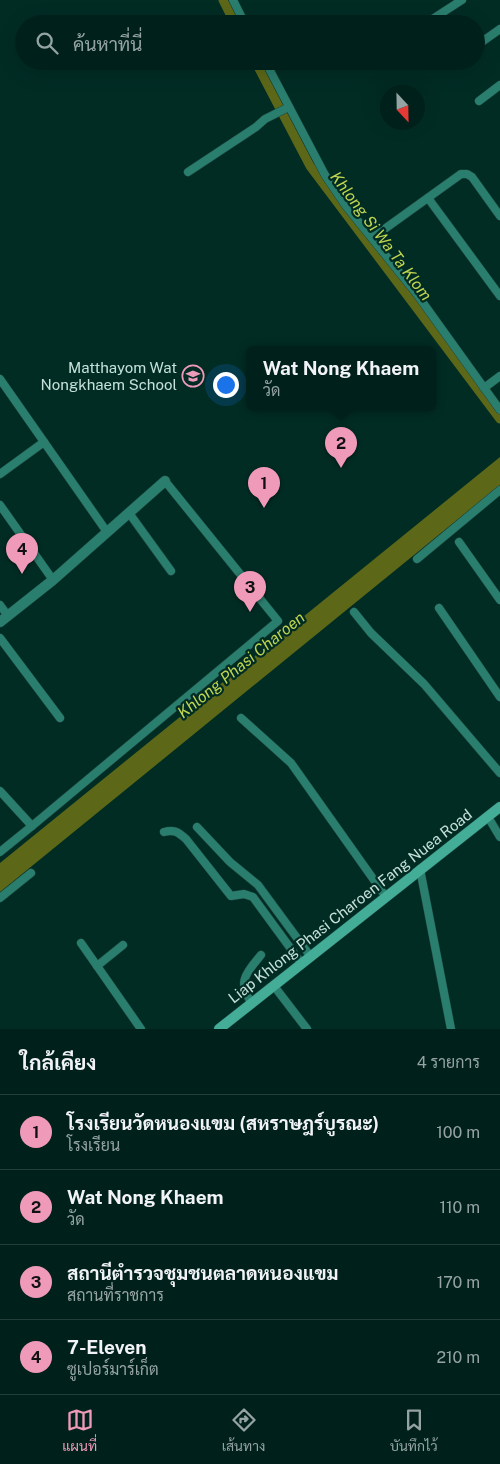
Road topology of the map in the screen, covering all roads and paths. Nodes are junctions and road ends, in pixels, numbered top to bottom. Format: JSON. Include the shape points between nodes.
{"nodes":[{"id":1,"x":233,"y":0,"type":"edge"},
{"id":2,"x":462,"y":0,"type":"edge"},
{"id":3,"x":240,"y":15,"type":"edge"},
{"id":4,"x":439,"y":15,"type":"edge"},
{"id":5,"x":500,"y":29,"type":"edge"},
{"id":6,"x":485,"y":40,"type":"edge"},
{"id":7,"x":270,"y":70,"type":"edge"},
{"id":8,"x":500,"y":85,"type":"edge"},
{"id":9,"x":479,"y":101,"type":"dead end"},
{"id":10,"x":289,"y":107,"type":"junction"},
{"id":11,"x":188,"y":172,"type":"dead end"},
{"id":12,"x":428,"y":198,"type":"junction"},
{"id":13,"x":500,"y":216,"type":"edge"},
{"id":14,"x":372,"y":238,"type":"junction"},
{"id":15,"x":500,"y":296,"type":"edge"},
{"id":16,"x":500,"y":376,"type":"edge"},
{"id":17,"x":0,"y":379,"type":"edge"},
{"id":18,"x":484,"y":388,"type":"junction"},
{"id":19,"x":500,"y":410,"type":"edge"},
{"id":20,"x":44,"y":442,"type":"junction"},
{"id":21,"x":0,"y":474,"type":"edge"},
{"id":22,"x":165,"y":481,"type":"joint"},
{"id":23,"x":500,"y":490,"type":"edge"},
{"id":24,"x":0,"y":505,"type":"edge"},
{"id":25,"x":129,"y":513,"type":"junction"},
{"id":26,"x":107,"y":532,"type":"junction"},
{"id":27,"x":459,"y":542,"type":"dead end"},
{"id":28,"x":416,"y":559,"type":"dead end"},
{"id":29,"x":172,"y":571,"type":"dead end"},
{"id":30,"x":53,"y":580,"type":"junction"},
{"id":31,"x":500,"y":600,"type":"edge"},
{"id":32,"x":0,"y":605,"type":"edge"},
{"id":33,"x":439,"y":608,"type":"dead end"},
{"id":34,"x":354,"y":612,"type":"dead end"},
{"id":35,"x":4,"y":619,"type":"edge"},
{"id":36,"x":0,"y":638,"type":"edge"},
{"id":37,"x":500,"y":698,"type":"edge"},
{"id":38,"x":60,"y":718,"type":"dead end"},
{"id":39,"x":241,"y":718,"type":"dead end"},
{"id":40,"x":500,"y":773,"type":"edge"},
{"id":41,"x":0,"y":791,"type":"edge"},
{"id":42,"x":500,"y":807,"type":"edge"},
{"id":43,"x":488,"y":817,"type":"junction"},
{"id":44,"x":32,"y":826,"type":"junction"},
{"id":45,"x":198,"y":827,"type":"dead end"},
{"id":46,"x":164,"y":832,"type":"dead end"},
{"id":47,"x":500,"y":837,"type":"edge"},
{"id":48,"x":0,"y":852,"type":"edge"},
{"id":49,"x":420,"y":869,"type":"junction"},
{"id":50,"x":31,"y":873,"type":"dead end"},
{"id":51,"x":386,"y":896,"type":"junction"},
{"id":52,"x":0,"y":898,"type":"edge"},
{"id":53,"x":81,"y":944,"type":"dead end"},
{"id":54,"x":123,"y":945,"type":"dead end"},
{"id":55,"x":261,"y":955,"type":"dead end"},
{"id":56,"x":311,"y":957,"type":"junction"},
{"id":57,"x":302,"y":964,"type":"junction"},
{"id":58,"x":97,"y":966,"type":"junction"},
{"id":59,"x":274,"y":986,"type":"junction"},
{"id":60,"x":252,"y":1003,"type":"junction"},
{"id":61,"x":141,"y":1029,"type":"edge"},
{"id":62,"x":219,"y":1029,"type":"edge"},
{"id":63,"x":307,"y":1029,"type":"edge"},
{"id":64,"x":451,"y":1029,"type":"edge"}],
"edges":[{"from":1,"to":3,"type":"street"},
{"from":2,"to":4,"type":"street"},
{"from":5,"to":6,"type":"street"},
{"from":7,"to":10,"type":"street"},
{"from":8,"to":9,"type":"street"},
{"from":10,"to":11,"type":"street","via":[[265,119]]},
{"from":10,"to":14,"type":"street","via":[[325,175]]},
{"from":12,"to":13,"type":"street","via":[[461,174],[468,174]]},
{"from":12,"to":14,"type":"street"},
{"from":12,"to":15,"type":"street"},
{"from":14,"to":18,"type":"street"},
{"from":16,"to":18,"type":"street"},
{"from":17,"to":20,"type":"street"},
{"from":18,"to":19,"type":"street"},
{"from":20,"to":21,"type":"street"},
{"from":20,"to":26,"type":"street"},
{"from":22,"to":25,"type":"street"},
{"from":22,"to":44,"type":"street","via":[[278,621]]},
{"from":23,"to":28,"type":"street"},
{"from":24,"to":30,"type":"street"},
{"from":25,"to":26,"type":"street"},
{"from":25,"to":29,"type":"street"},
{"from":26,"to":30,"type":"street"},
{"from":27,"to":31,"type":"street"},
{"from":30,"to":35,"type":"street"},
{"from":32,"to":35,"type":"street"},
{"from":33,"to":37,"type":"street"},
{"from":34,"to":40,"type":"street","via":[[424,684]]},
{"from":36,"to":38,"type":"street"},
{"from":39,"to":51,"type":"street","via":[[291,763]]},
{"from":41,"to":44,"type":"street"},
{"from":42,"to":43,"type":"main road","name":"Liap Khlong Phasi Charoen Fang Nuea Road"},
{"from":43,"to":47,"type":"street"},
{"from":43,"to":49,"type":"main road","name":"Liap Khlong Phasi Charoen Fang Nuea Road"},
{"from":44,"to":48,"type":"street"},
{"from":45,"to":56,"type":"street","via":[[230,862],[258,885]]},
{"from":46,"to":57,"type":"street","via":[[178,832],[186,839],[231,896],[244,894],[253,897]]},
{"from":49,"to":51,"type":"main road","name":"Liap Khlong Phasi Charoen Fang Nuea Road"},
{"from":49,"to":64,"type":"street"},
{"from":50,"to":52,"type":"street"},
{"from":51,"to":56,"type":"main road","name":"Liap Khlong Phasi Charoen Fang Nuea Road"},
{"from":53,"to":58,"type":"street"},
{"from":54,"to":58,"type":"street"},
{"from":55,"to":60,"type":"street","via":[[248,971],[243,987]]},
{"from":56,"to":57,"type":"main road","name":"Liap Khlong Phasi Charoen Fang Nuea Road"},
{"from":57,"to":59,"type":"main road","name":"Liap Khlong Phasi Charoen Fang Nuea Road"},
{"from":58,"to":61,"type":"street"},
{"from":59,"to":60,"type":"main road","name":"Liap Khlong Phasi Charoen Fang Nuea Road"},
{"from":59,"to":63,"type":"street"},
{"from":60,"to":62,"type":"main road","name":"Liap Khlong Phasi Charoen Fang Nuea Road"}]}
